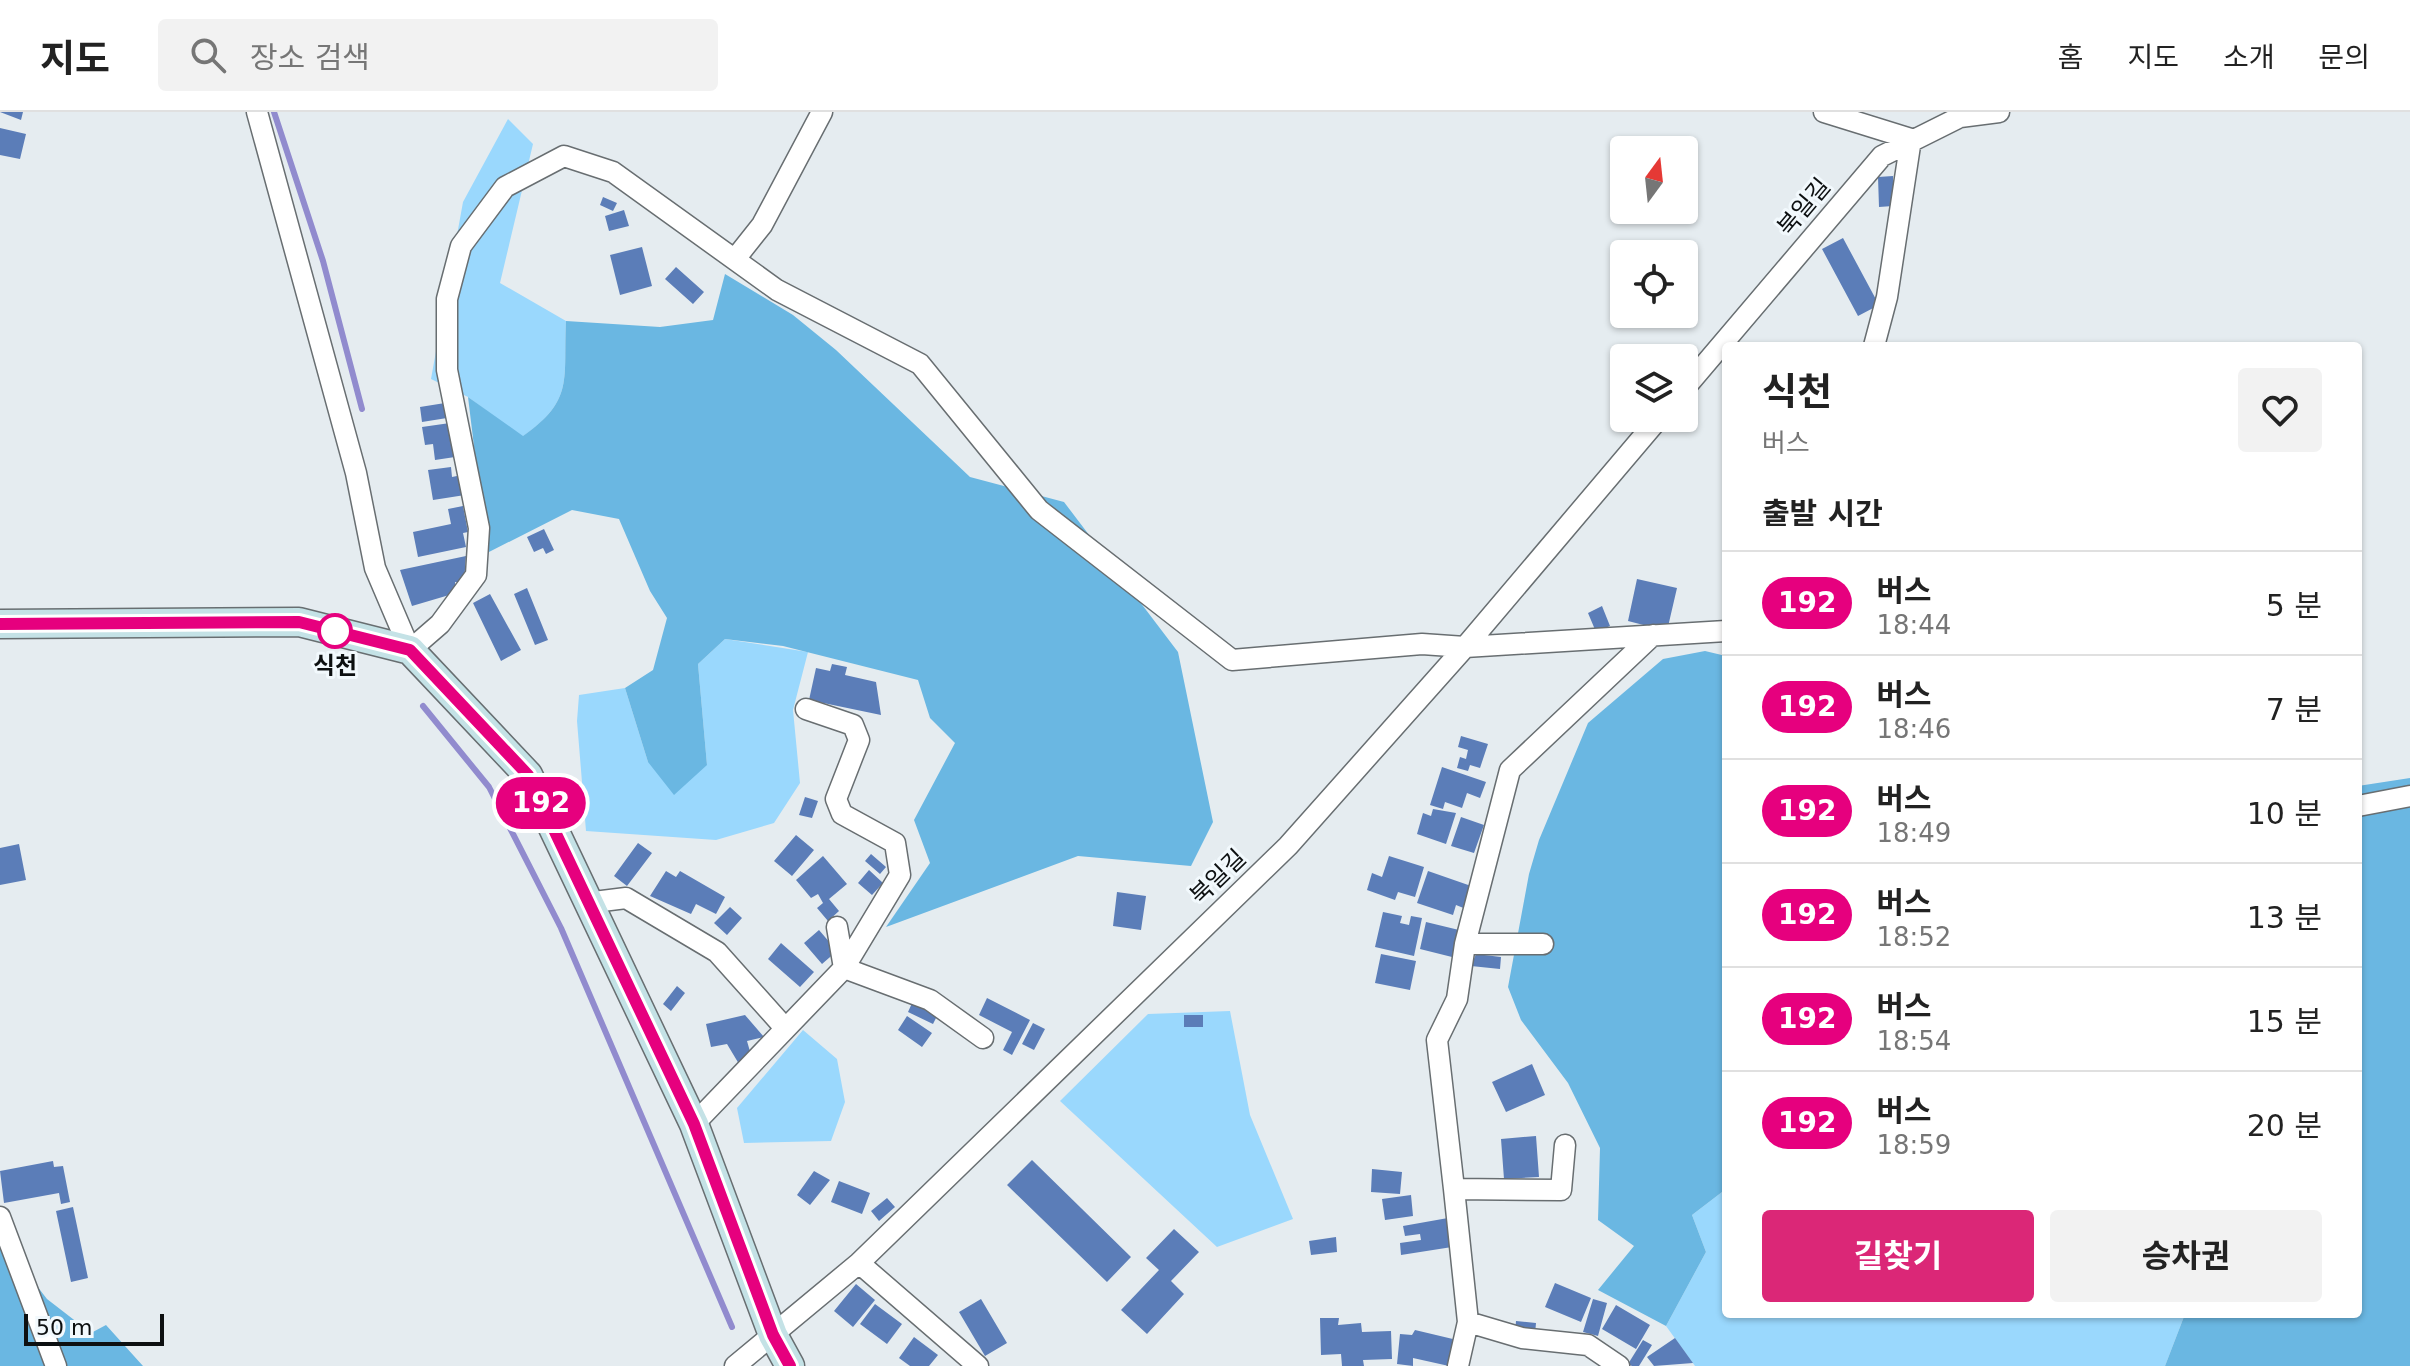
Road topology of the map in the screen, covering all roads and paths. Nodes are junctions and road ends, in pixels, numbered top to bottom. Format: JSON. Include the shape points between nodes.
{"nodes":[{"id":1,"x":257,"y":112,"type":"edge"},
{"id":2,"x":822,"y":112,"type":"edge"},
{"id":3,"x":1824,"y":112,"type":"edge"},
{"id":4,"x":1999,"y":112,"type":"edge"},
{"id":5,"x":1962,"y":115,"type":"edge"},
{"id":6,"x":1911,"y":139,"type":"junction"},
{"id":7,"x":735,"y":259,"type":"junction"},
{"id":8,"x":1724,"y":342,"type":"edge"},
{"id":9,"x":1875,"y":342,"type":"edge"},
{"id":10,"x":1722,"y":344,"type":"edge"},
{"id":11,"x":1698,"y":373,"type":"edge"},
{"id":12,"x":1647,"y":432,"type":"edge"},
{"id":13,"x":0,"y":624,"type":"edge"},
{"id":14,"x":1722,"y":631,"type":"edge"},
{"id":15,"x":1653,"y":635,"type":"junction"},
{"id":16,"x":1465,"y":647,"type":"junction"},
{"id":17,"x":410,"y":650,"type":"junction"},
{"id":18,"x":806,"y":709,"type":"dead end"},
{"id":19,"x":2410,"y":796,"type":"edge"},
{"id":20,"x":2362,"y":805,"type":"edge"},
{"id":21,"x":586,"y":903,"type":"junction"},
{"id":22,"x":837,"y":927,"type":"dead end"},
{"id":23,"x":1465,"y":944,"type":"junction"},
{"id":24,"x":1543,"y":944,"type":"dead end"},
{"id":25,"x":844,"y":968,"type":"junction"},
{"id":26,"x":785,"y":1028,"type":"junction"},
{"id":27,"x":983,"y":1038,"type":"dead end"},
{"id":28,"x":694,"y":1124,"type":"junction"},
{"id":29,"x":1565,"y":1145,"type":"dead end"},
{"id":30,"x":1454,"y":1189,"type":"junction"},
{"id":31,"x":0,"y":1217,"type":"edge"},
{"id":32,"x":859,"y":1263,"type":"junction"},
{"id":33,"x":1468,"y":1322,"type":"junction"},
{"id":34,"x":773,"y":1335,"type":"junction"},
{"id":35,"x":56,"y":1366,"type":"edge"},
{"id":36,"x":735,"y":1366,"type":"edge"},
{"id":37,"x":790,"y":1366,"type":"edge"},
{"id":38,"x":978,"y":1366,"type":"edge"},
{"id":39,"x":1458,"y":1366,"type":"edge"},
{"id":40,"x":1619,"y":1366,"type":"edge"}],
"edges":[{"from":1,"to":17,"type":"street","via":[[356,473],[375,568]]},
{"from":2,"to":7,"type":"street","via":[[762,225]]},
{"from":3,"to":6,"type":"street"},
{"from":4,"to":5,"type":"street","name":"북일길"},
{"from":5,"to":6,"type":"street","name":"북일길"},
{"from":6,"to":8,"type":"street","name":"북일길","via":[[1882,156]]},
{"from":6,"to":9,"type":"street"},
{"from":7,"to":16,"type":"street","via":[[777,290],[920,364],[1039,510],[1232,660],[1422,644]]},
{"from":7,"to":17,"type":"street","via":[[613,172],[564,156],[505,187],[461,246],[447,299],[447,370],[479,528],[476,575],[440,624]]},
{"from":10,"to":11,"type":"street","name":"북일길"},
{"from":12,"to":16,"type":"street","name":"북일길"},
{"from":13,"to":17,"type":"street","via":[[299,622]]},
{"from":14,"to":15,"type":"street"},
{"from":15,"to":16,"type":"street"},
{"from":15,"to":23,"type":"street","via":[[1510,770]]},
{"from":16,"to":32,"type":"street","name":"북일길","via":[[1288,846]]},
{"from":17,"to":21,"type":"street","via":[[528,775]]},
{"from":18,"to":25,"type":"street","via":[[853,725],[859,740],[836,799],[842,814],[895,843],[900,875]]},
{"from":19,"to":20,"type":"street"},
{"from":21,"to":26,"type":"street","via":[[626,898],[717,952]]},
{"from":21,"to":28,"type":"street"},
{"from":22,"to":25,"type":"street"},
{"from":23,"to":24,"type":"street"},
{"from":23,"to":30,"type":"street","via":[[1457,999],[1437,1040]]},
{"from":25,"to":26,"type":"street"},
{"from":25,"to":27,"type":"street","via":[[930,1000]]},
{"from":26,"to":28,"type":"street"},
{"from":28,"to":34,"type":"street"},
{"from":29,"to":30,"type":"street","via":[[1561,1190]]},
{"from":30,"to":33,"type":"street"},
{"from":31,"to":35,"type":"street"},
{"from":32,"to":34,"type":"street","name":"북일길"},
{"from":32,"to":38,"type":"street"},
{"from":33,"to":39,"type":"street"},
{"from":33,"to":40,"type":"street","via":[[1522,1338],[1588,1345]]},
{"from":34,"to":36,"type":"street","name":"북일길"},
{"from":34,"to":37,"type":"street"}]}
